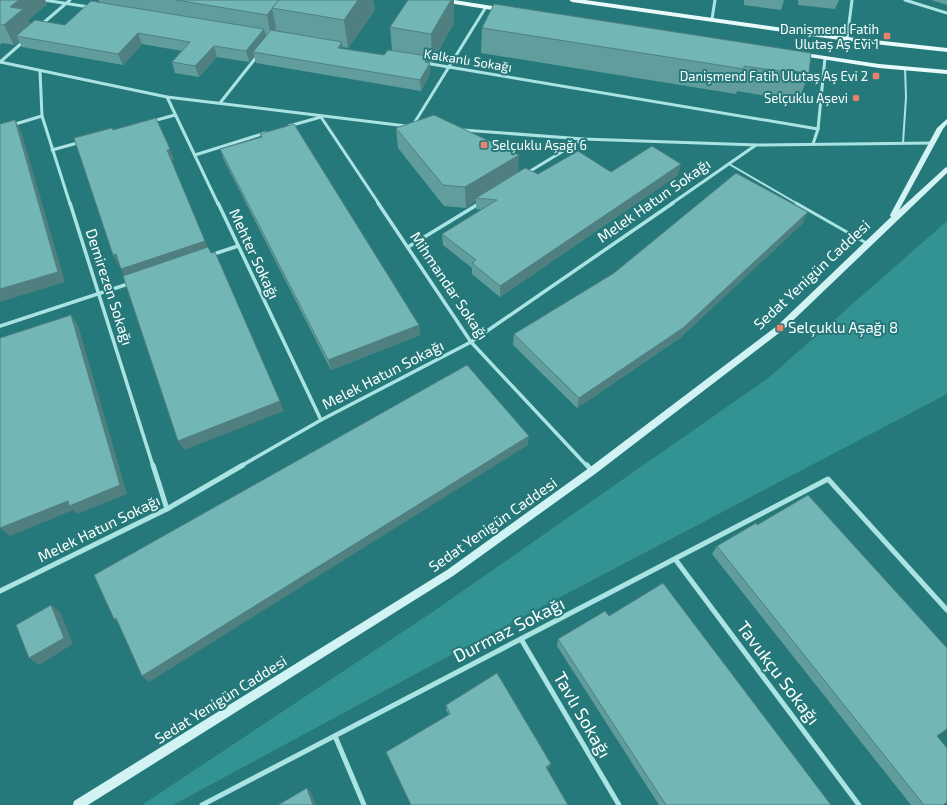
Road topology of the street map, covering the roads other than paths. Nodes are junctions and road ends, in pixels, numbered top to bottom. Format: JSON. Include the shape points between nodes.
{"nodes":[{"id":1,"x":44,"y":0,"type":"edge"},
{"id":2,"x":70,"y":0,"type":"edge"},
{"id":3,"x":442,"y":0,"type":"edge"},
{"id":4,"x":572,"y":0,"type":"edge"},
{"id":5,"x":715,"y":0,"type":"edge"},
{"id":6,"x":852,"y":0,"type":"edge"},
{"id":7,"x":905,"y":0,"type":"edge"},
{"id":8,"x":66,"y":3,"type":"junction"},
{"id":9,"x":611,"y":3,"type":"edge"},
{"id":10,"x":486,"y":7,"type":"junction"},
{"id":11,"x":96,"y":8,"type":"edge"},
{"id":12,"x":510,"y":10,"type":"edge"},
{"id":13,"x":947,"y":13,"type":"edge"},
{"id":14,"x":712,"y":19,"type":"junction"},
{"id":15,"x":42,"y":25,"type":"edge"},
{"id":16,"x":30,"y":35,"type":"edge"},
{"id":17,"x":847,"y":39,"type":"junction"},
{"id":18,"x":262,"y":50,"type":"edge"},
{"id":19,"x":947,"y":50,"type":"edge"},
{"id":20,"x":794,"y":54,"type":"edge"},
{"id":21,"x":825,"y":58,"type":"junction"},
{"id":22,"x":0,"y":62,"type":"edge"},
{"id":23,"x":418,"y":62,"type":"edge"},
{"id":24,"x":449,"y":67,"type":"junction"},
{"id":25,"x":905,"y":68,"type":"junction"},
{"id":26,"x":40,"y":71,"type":"junction"},
{"id":27,"x":947,"y":72,"type":"edge"},
{"id":28,"x":167,"y":97,"type":"junction"},
{"id":29,"x":220,"y":103,"type":"junction"},
{"id":30,"x":175,"y":115,"type":"junction"},
{"id":31,"x":42,"y":116,"type":"junction"},
{"id":32,"x":321,"y":117,"type":"junction"},
{"id":33,"x":947,"y":121,"type":"edge"},
{"id":34,"x":152,"y":122,"type":"edge"},
{"id":35,"x":7,"y":126,"type":"edge"},
{"id":36,"x":412,"y":127,"type":"junction"},
{"id":37,"x":420,"y":127,"type":"edge"},
{"id":38,"x":284,"y":128,"type":"edge"},
{"id":39,"x":818,"y":129,"type":"junction"},
{"id":40,"x":457,"y":130,"type":"edge"},
{"id":41,"x":269,"y":132,"type":"edge"},
{"id":42,"x":583,"y":139,"type":"junction"},
{"id":43,"x":83,"y":141,"type":"edge"},
{"id":44,"x":903,"y":143,"type":"junction"},
{"id":45,"x":932,"y":143,"type":"junction"},
{"id":46,"x":813,"y":144,"type":"junction"},
{"id":47,"x":757,"y":145,"type":"junction"},
{"id":48,"x":52,"y":150,"type":"junction"},
{"id":49,"x":195,"y":154,"type":"junction"},
{"id":50,"x":729,"y":164,"type":"junction"},
{"id":51,"x":947,"y":170,"type":"edge"},
{"id":52,"x":522,"y":176,"type":"edge"},
{"id":53,"x":482,"y":201,"type":"edge"},
{"id":54,"x":890,"y":222,"type":"junction"},
{"id":55,"x":868,"y":244,"type":"junction"},
{"id":56,"x":238,"y":246,"type":"junction"},
{"id":57,"x":408,"y":247,"type":"junction"},
{"id":58,"x":209,"y":256,"type":"edge"},
{"id":59,"x":136,"y":281,"type":"edge"},
{"id":60,"x":99,"y":294,"type":"junction"},
{"id":61,"x":0,"y":326,"type":"edge"},
{"id":62,"x":471,"y":342,"type":"junction"},
{"id":63,"x":321,"y":420,"type":"junction"},
{"id":64,"x":592,"y":471,"type":"junction"},
{"id":65,"x":167,"y":509,"type":"junction"},
{"id":66,"x":675,"y":559,"type":"junction"},
{"id":67,"x":0,"y":592,"type":"edge"},
{"id":68,"x":947,"y":610,"type":"edge"},
{"id":69,"x":522,"y":639,"type":"junction"},
{"id":70,"x":335,"y":736,"type":"junction"},
{"id":71,"x":78,"y":805,"type":"edge"},
{"id":72,"x":202,"y":805,"type":"edge"},
{"id":73,"x":364,"y":805,"type":"edge"},
{"id":74,"x":619,"y":805,"type":"edge"},
{"id":75,"x":859,"y":805,"type":"edge"}],
"edges":[{"from":1,"to":8,"type":"street"},
{"from":2,"to":8,"type":"street"},
{"from":3,"to":10,"type":"main road"},
{"from":4,"to":9,"type":"main road"},
{"from":5,"to":14,"type":"street"},
{"from":6,"to":17,"type":"street"},
{"from":7,"to":13,"type":"street"},
{"from":8,"to":11,"type":"street"},
{"from":8,"to":15,"type":"street"},
{"from":9,"to":14,"type":"main road"},
{"from":10,"to":12,"type":"main road"},
{"from":10,"to":24,"type":"street"},
{"from":14,"to":17,"type":"main road"},
{"from":16,"to":22,"type":"street"},
{"from":17,"to":19,"type":"main road"},
{"from":18,"to":29,"type":"street"},
{"from":20,"to":21,"type":"main road"},
{"from":21,"to":25,"type":"main road"},
{"from":21,"to":39,"type":"street"},
{"from":22,"to":26,"type":"street"},
{"from":23,"to":24,"type":"street","name":"Kalkanlı Sokağı"},
{"from":24,"to":36,"type":"street"},
{"from":24,"to":39,"type":"street","name":"Kalkanlı Sokağı"},
{"from":25,"to":27,"type":"main road"},
{"from":25,"to":44,"type":"lane"},
{"from":26,"to":28,"type":"street"},
{"from":26,"to":31,"type":"street","name":"Demirezen Sokağı"},
{"from":28,"to":29,"type":"street"},
{"from":28,"to":30,"type":"street","name":"Mehter Sokağı"},
{"from":29,"to":32,"type":"street"},
{"from":30,"to":34,"type":"street"},
{"from":30,"to":49,"type":"street","name":"Mehter Sokağı"},
{"from":31,"to":35,"type":"street"},
{"from":31,"to":48,"type":"street","name":"Demirezen Sokağı"},
{"from":32,"to":36,"type":"street"},
{"from":32,"to":38,"type":"street"},
{"from":32,"to":57,"type":"street","name":"Mihmandar Sokağı"},
{"from":33,"to":45,"type":"street"},
{"from":36,"to":37,"type":"street"},
{"from":39,"to":46,"type":"street"},
{"from":40,"to":42,"type":"street"},
{"from":41,"to":49,"type":"street"},
{"from":42,"to":47,"type":"street"},
{"from":42,"to":52,"type":"street"},
{"from":43,"to":48,"type":"street"},
{"from":44,"to":45,"type":"street"},
{"from":44,"to":46,"type":"street"},
{"from":45,"to":54,"type":"street"},
{"from":46,"to":47,"type":"street"},
{"from":47,"to":50,"type":"street","name":"Melek Hatun Sokağı"},
{"from":48,"to":60,"type":"street","name":"Demirezen Sokağı"},
{"from":49,"to":56,"type":"street","name":"Mehter Sokağı"},
{"from":50,"to":55,"type":"lane"},
{"from":50,"to":62,"type":"street","name":"Melek Hatun Sokağı"},
{"from":51,"to":54,"type":"street"},
{"from":53,"to":57,"type":"street"},
{"from":54,"to":55,"type":"street","name":"Sedat Yenigün Caddesi"},
{"from":55,"to":64,"type":"street","name":"Sedat Yenigün Caddesi","via":[[780,328]]},
{"from":56,"to":58,"type":"street"},
{"from":56,"to":63,"type":"street","name":"Mehter Sokağı"},
{"from":57,"to":62,"type":"street","name":"Mihmandar Sokağı"},
{"from":59,"to":60,"type":"street"},
{"from":60,"to":61,"type":"street"},
{"from":60,"to":65,"type":"street","name":"Demirezen Sokağı"},
{"from":62,"to":63,"type":"street","name":"Melek Hatun Sokağı"},
{"from":62,"to":64,"type":"street","name":"Mihmandar Sokağı"},
{"from":63,"to":65,"type":"street","name":"Melek Hatun Sokağı"},
{"from":64,"to":71,"type":"street","name":"Sedat Yenigün Caddesi","via":[[450,573]]},
{"from":65,"to":67,"type":"street","name":"Melek Hatun Sokağı"},
{"from":66,"to":68,"type":"street","name":"Durmaz Sokağı","via":[[828,479]]},
{"from":66,"to":69,"type":"street","name":"Durmaz Sokağı"},
{"from":66,"to":75,"type":"street","name":"Tavukçu Sokağı"},
{"from":69,"to":70,"type":"street","name":"Durmaz Sokağı"},
{"from":69,"to":74,"type":"street","name":"Tavlı Sokağı"},
{"from":70,"to":72,"type":"street","name":"Durmaz Sokağı"},
{"from":70,"to":73,"type":"street"}]}
